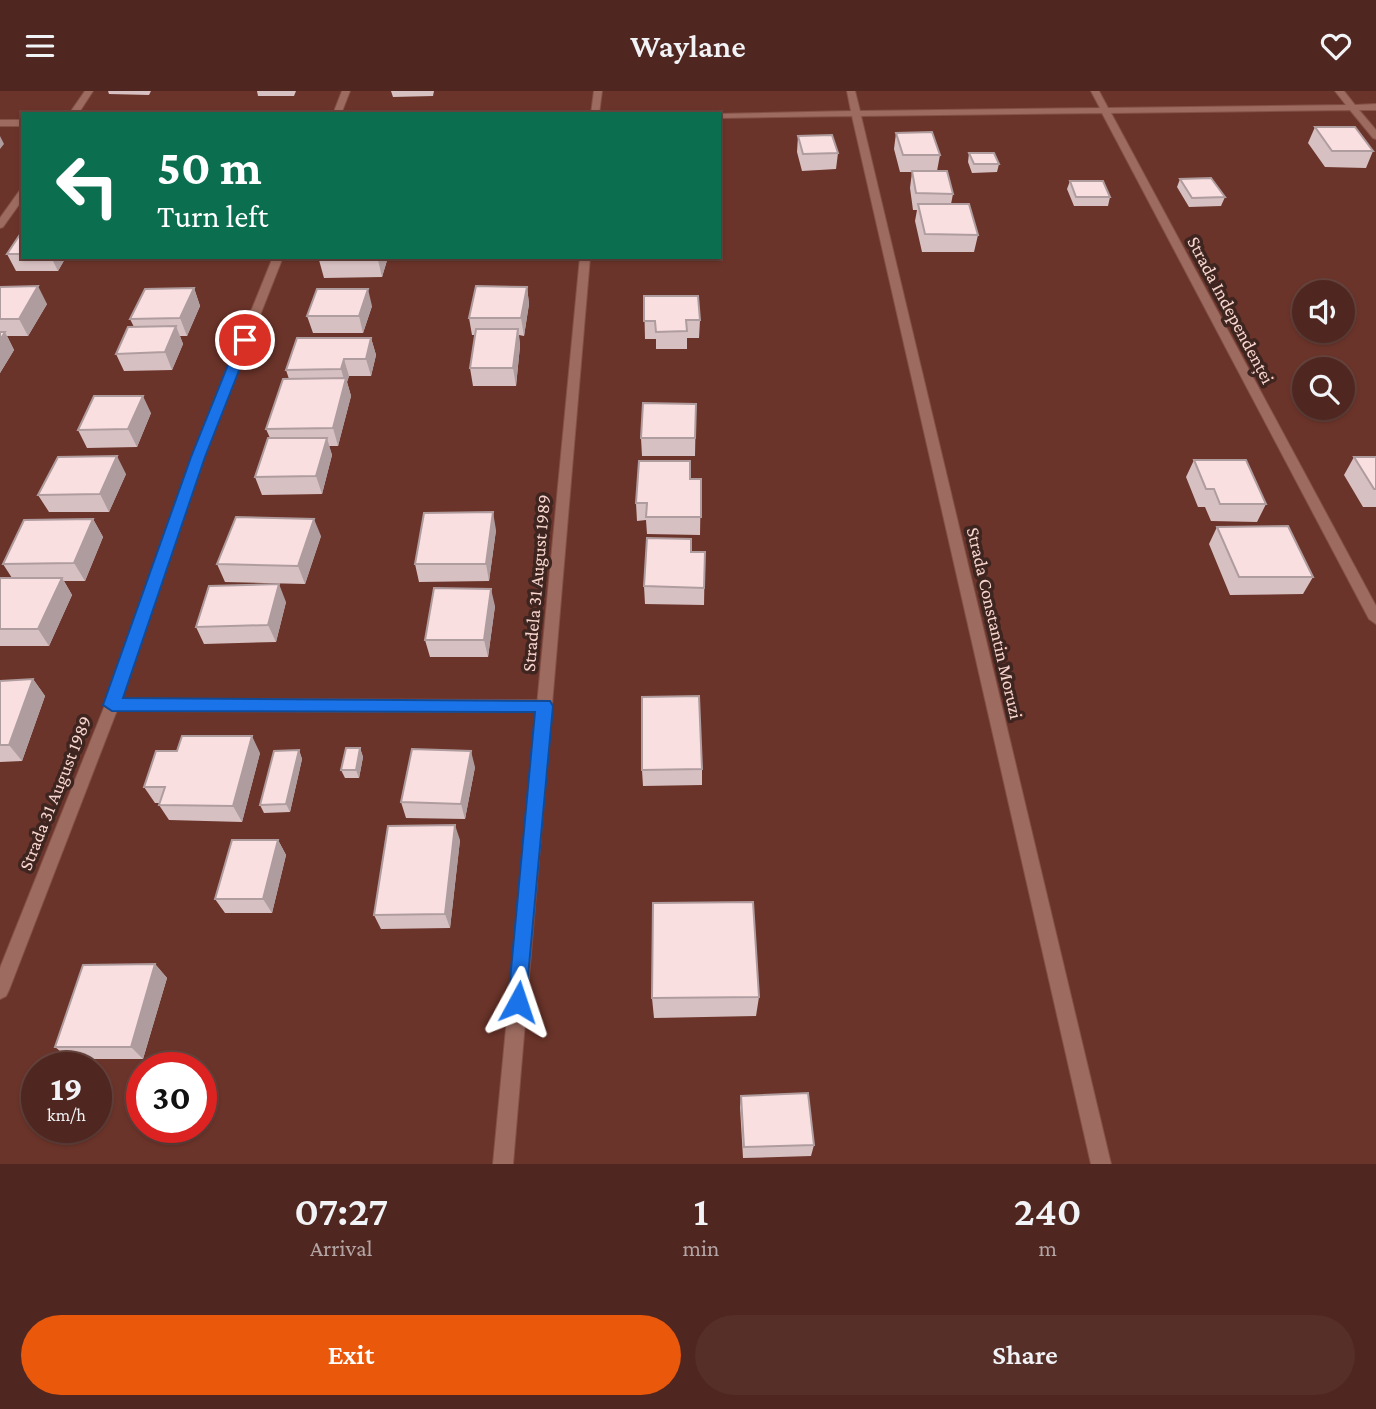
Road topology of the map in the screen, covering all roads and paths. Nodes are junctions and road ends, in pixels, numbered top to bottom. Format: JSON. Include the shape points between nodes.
{"nodes":[{"id":1,"x":89,"y":91,"type":"edge"},
{"id":2,"x":346,"y":91,"type":"edge"},
{"id":3,"x":598,"y":91,"type":"edge"},
{"id":4,"x":851,"y":91,"type":"edge"},
{"id":5,"x":1095,"y":91,"type":"edge"},
{"id":6,"x":1339,"y":91,"type":"edge"},
{"id":7,"x":1376,"y":107,"type":"edge"},
{"id":8,"x":1352,"y":108,"type":"junction"},
{"id":9,"x":1104,"y":110,"type":"junction"},
{"id":10,"x":75,"y":112,"type":"edge"},
{"id":11,"x":338,"y":112,"type":"edge"},
{"id":12,"x":595,"y":112,"type":"edge"},
{"id":13,"x":856,"y":113,"type":"junction"},
{"id":14,"x":721,"y":115,"type":"edge"},
{"id":15,"x":0,"y":123,"type":"edge"},
{"id":16,"x":21,"y":123,"type":"edge"},
{"id":17,"x":1376,"y":137,"type":"edge"},
{"id":18,"x":21,"y":195,"type":"edge"},
{"id":19,"x":0,"y":225,"type":"edge"},
{"id":20,"x":277,"y":259,"type":"edge"},
{"id":21,"x":585,"y":259,"type":"edge"},
{"id":22,"x":1376,"y":619,"type":"edge"},
{"id":23,"x":112,"y":705,"type":"junction"},
{"id":24,"x":544,"y":706,"type":"junction"},
{"id":25,"x":0,"y":989,"type":"edge"},
{"id":26,"x":503,"y":1164,"type":"edge"},
{"id":27,"x":1101,"y":1164,"type":"edge"}],
"edges":[{"from":1,"to":10,"type":"street"},
{"from":2,"to":11,"type":"street"},
{"from":3,"to":12,"type":"street"},
{"from":4,"to":13,"type":"street","name":"Strada Constantin Moruzi"},
{"from":5,"to":9,"type":"street","name":"Strada Independenței"},
{"from":6,"to":8,"type":"street"},
{"from":7,"to":8,"type":"street"},
{"from":8,"to":9,"type":"street"},
{"from":8,"to":17,"type":"street"},
{"from":9,"to":13,"type":"street"},
{"from":9,"to":22,"type":"street","name":"Strada Independenței"},
{"from":13,"to":14,"type":"street"},
{"from":13,"to":27,"type":"street","name":"Strada Constantin Moruzi"},
{"from":15,"to":16,"type":"street"},
{"from":18,"to":19,"type":"street"},
{"from":20,"to":23,"type":"street","name":"Strada 31 August 1989","via":[[198,457]]},
{"from":21,"to":24,"type":"street","name":"Stradela 31 August 1989"},
{"from":23,"to":24,"type":"street"},
{"from":23,"to":25,"type":"street","name":"Strada 31 August 1989"},
{"from":24,"to":26,"type":"street","name":"Stradela 31 August 1989"}]}
